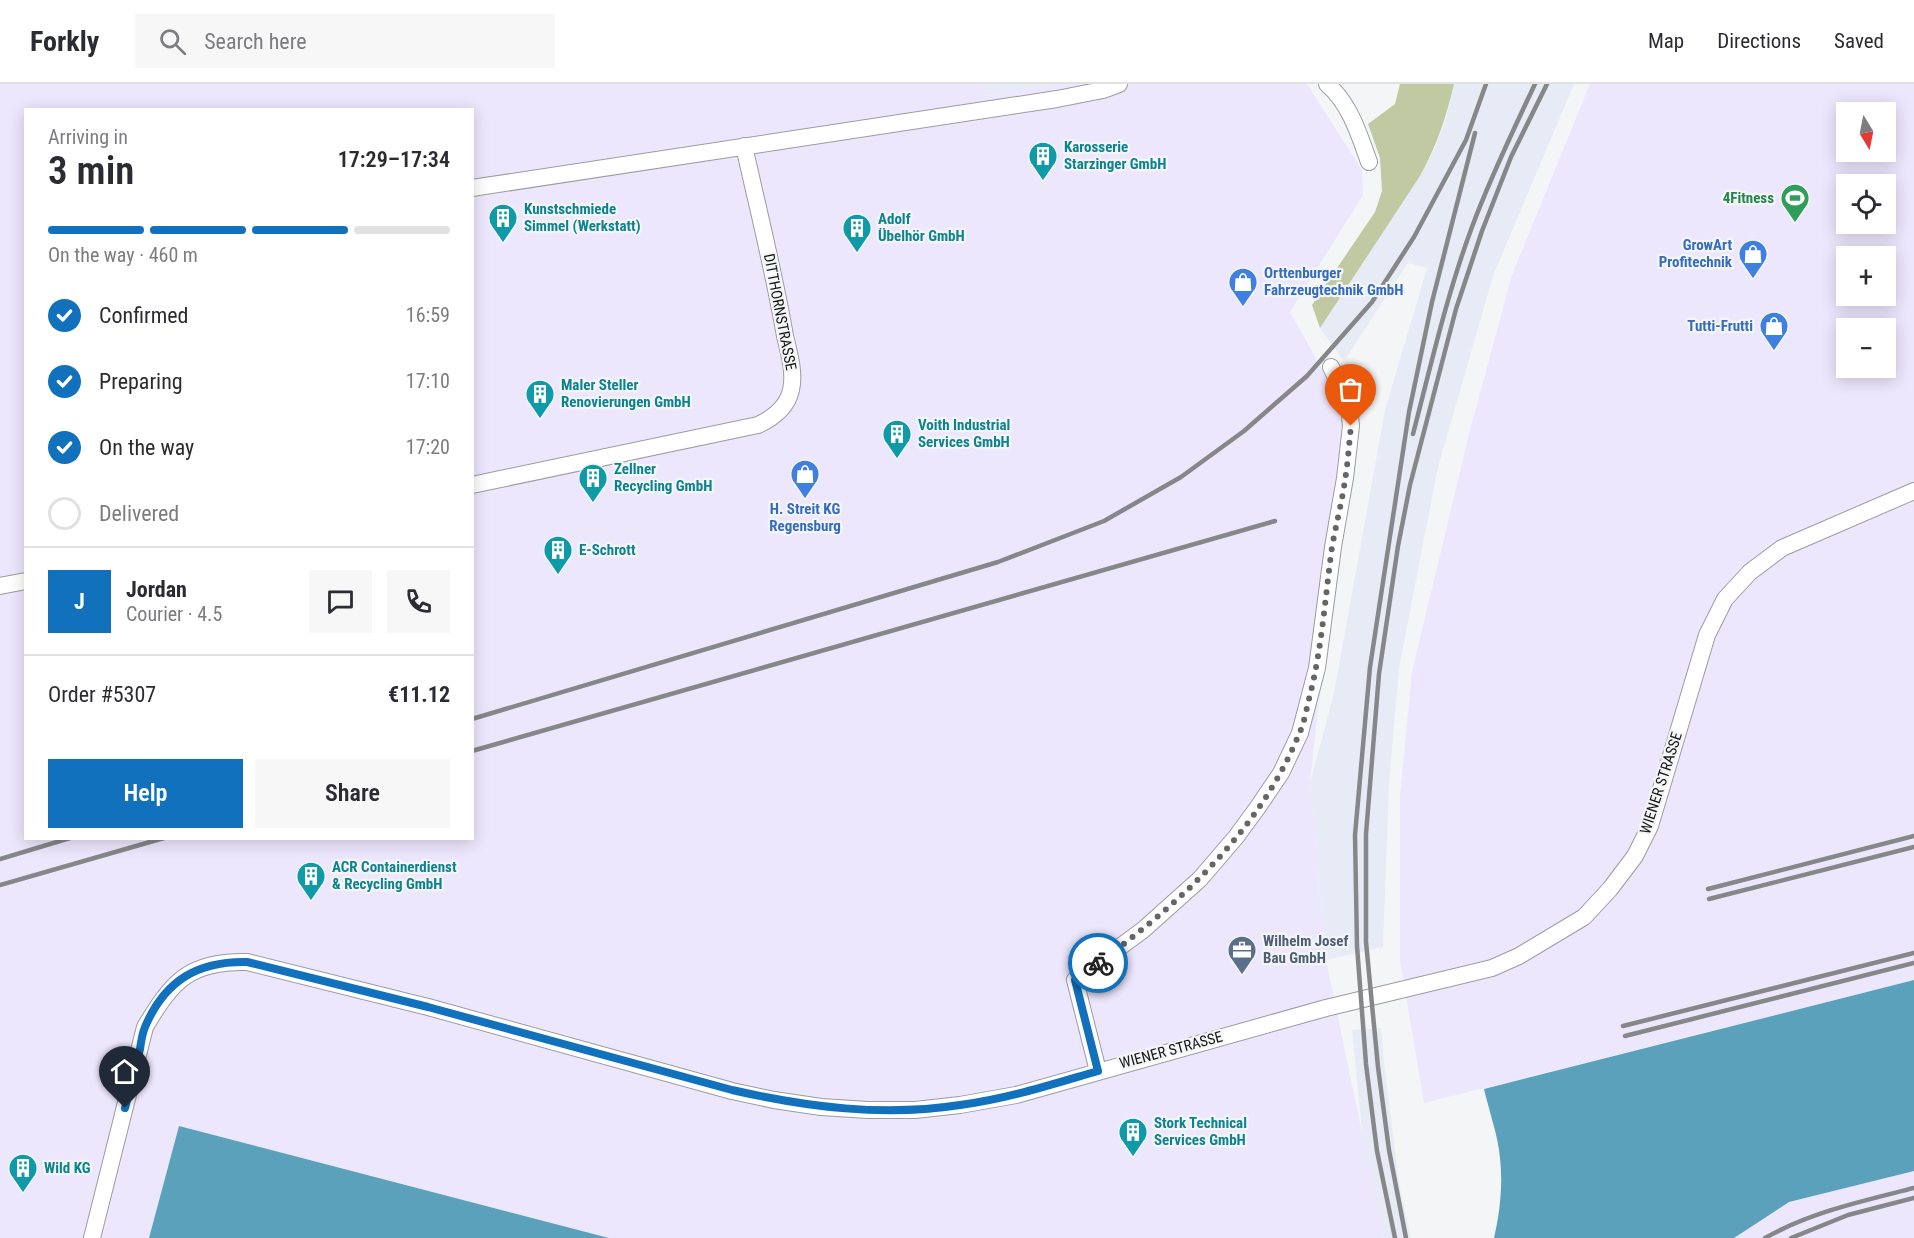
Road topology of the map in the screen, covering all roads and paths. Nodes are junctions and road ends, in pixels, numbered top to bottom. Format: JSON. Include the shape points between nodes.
{"nodes":[{"id":1,"x":1119,"y":84,"type":"edge"},
{"id":2,"x":1326,"y":84,"type":"edge"},
{"id":3,"x":744,"y":146,"type":"junction"},
{"id":4,"x":1370,"y":162,"type":"dead end"},
{"id":5,"x":474,"y":188,"type":"edge"},
{"id":6,"x":1331,"y":368,"type":"dead end"},
{"id":7,"x":474,"y":485,"type":"edge"},
{"id":8,"x":1914,"y":491,"type":"edge"},
{"id":9,"x":24,"y":580,"type":"edge"},
{"id":10,"x":0,"y":586,"type":"edge"},
{"id":11,"x":1098,"y":1071,"type":"junction"},
{"id":12,"x":92,"y":1238,"type":"edge"}],
"edges":[{"from":1,"to":3,"type":"street","via":[[1074,96]]},
{"from":2,"to":4,"type":"street","via":[[1351,116]]},
{"from":3,"to":5,"type":"street"},
{"from":3,"to":7,"type":"street","name":"DITTHORNSTRASSE","via":[[792,375],[791,392],[783,408],[758,425]]},
{"from":6,"to":11,"type":"street","via":[[1349,405],[1351,426],[1317,668],[1300,733],[1258,807],[1200,879],[1143,930],[1075,980]]},
{"from":8,"to":11,"type":"street","name":"WIENER STRASSE","via":[[1782,548],[1750,572],[1725,599],[1707,635],[1650,826],[1611,889],[1584,917],[1492,968],[1326,1008]]},
{"from":9,"to":10,"type":"street"},
{"from":11,"to":12,"type":"street","name":"WIENER STRASSE","via":[[1016,1095],[960,1106],[915,1110],[820,1107],[732,1090],[247,962],[226,962],[199,968],[182,978],[162,998],[145,1027]]}]}
